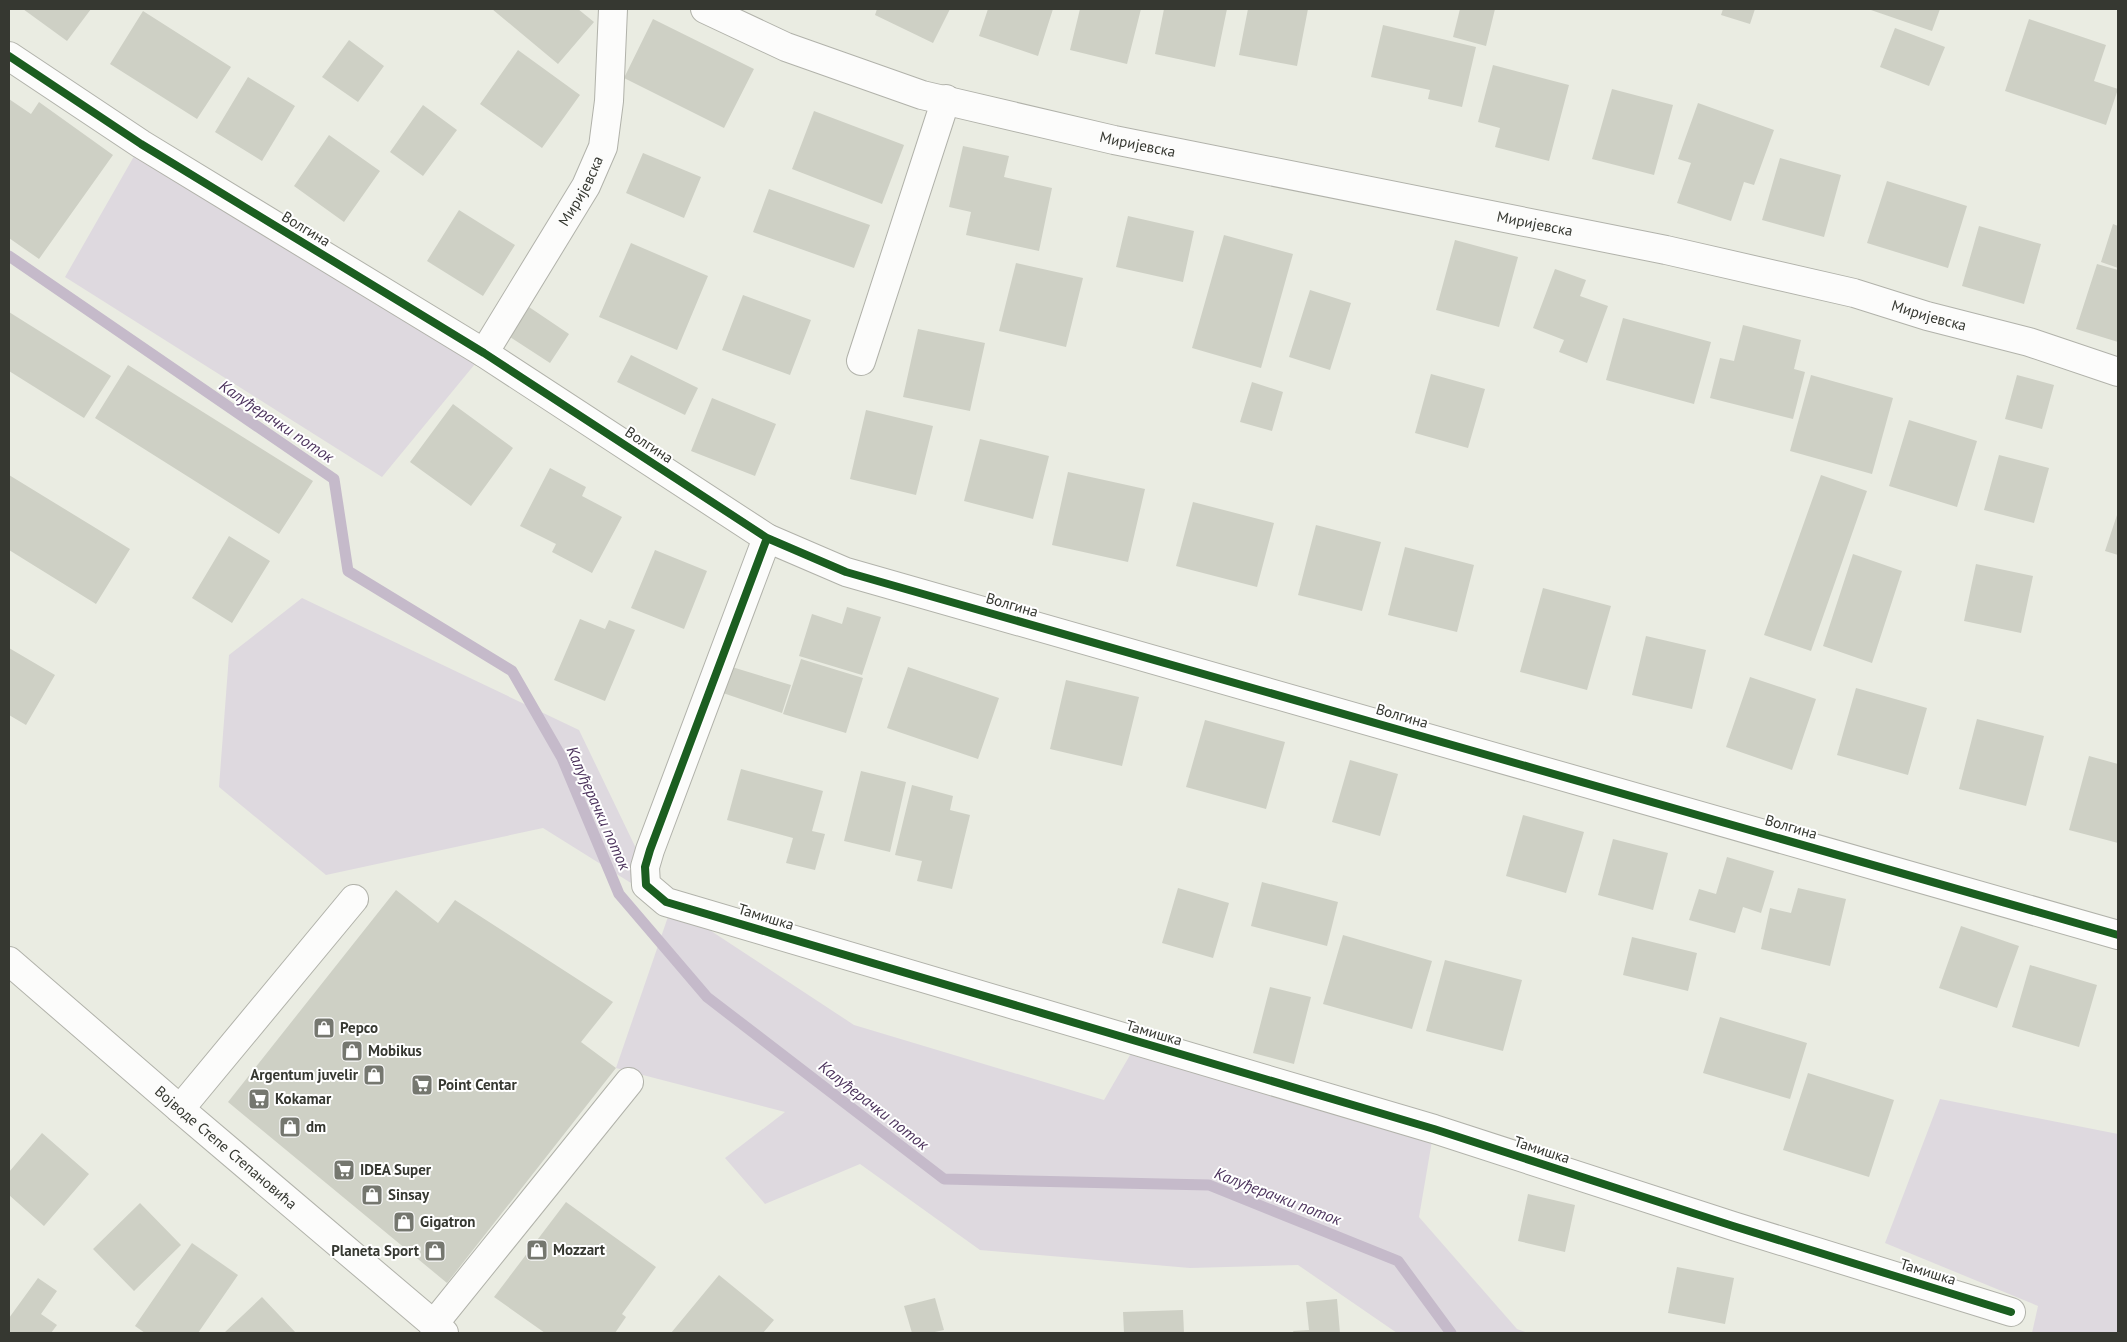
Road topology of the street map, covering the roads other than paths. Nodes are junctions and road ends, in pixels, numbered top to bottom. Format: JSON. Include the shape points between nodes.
{"nodes":[{"id":1,"x":613,"y":9,"type":"edge"},
{"id":2,"x":705,"y":9,"type":"edge"},
{"id":3,"x":9,"y":56,"type":"edge"},
{"id":4,"x":946,"y":99,"type":"junction"},
{"id":5,"x":484,"y":353,"type":"junction"},
{"id":6,"x":860,"y":361,"type":"dead end"},
{"id":7,"x":2118,"y":372,"type":"edge"},
{"id":8,"x":767,"y":538,"type":"junction"},
{"id":9,"x":354,"y":899,"type":"dead end"},
{"id":10,"x":2118,"y":935,"type":"edge"},
{"id":11,"x":9,"y":961,"type":"edge"},
{"id":12,"x":629,"y":1082,"type":"dead end"},
{"id":13,"x":180,"y":1110,"type":"junction"},
{"id":14,"x":2011,"y":1312,"type":"dead end"},
{"id":15,"x":438,"y":1329,"type":"edge"}],
"edges":[{"from":1,"to":5,"type":"street","name":"Миријевска","via":[[609,101],[603,147],[586,186]]},
{"from":2,"to":4,"type":"street","name":"Миријевска","via":[[786,47],[922,95]]},
{"from":3,"to":5,"type":"street","name":"Волгина","via":[[141,144]]},
{"from":4,"to":6,"type":"street"},
{"from":4,"to":7,"type":"street","name":"Миријевска","via":[[1114,140],[1666,250],[1854,293],[2029,342]]},
{"from":5,"to":8,"type":"street","name":"Волгина"},
{"from":8,"to":10,"type":"street","name":"Волгина","via":[[846,572]]},
{"from":8,"to":14,"type":"street","name":"Тамишка","via":[[645,867],[646,885],[666,902],[1434,1129]]},
{"from":9,"to":13,"type":"street"},
{"from":11,"to":13,"type":"street","name":"Војводе Степе Степановића"},
{"from":12,"to":15,"type":"street"},
{"from":13,"to":15,"type":"street","name":"Војводе Степе Степановића"}]}
